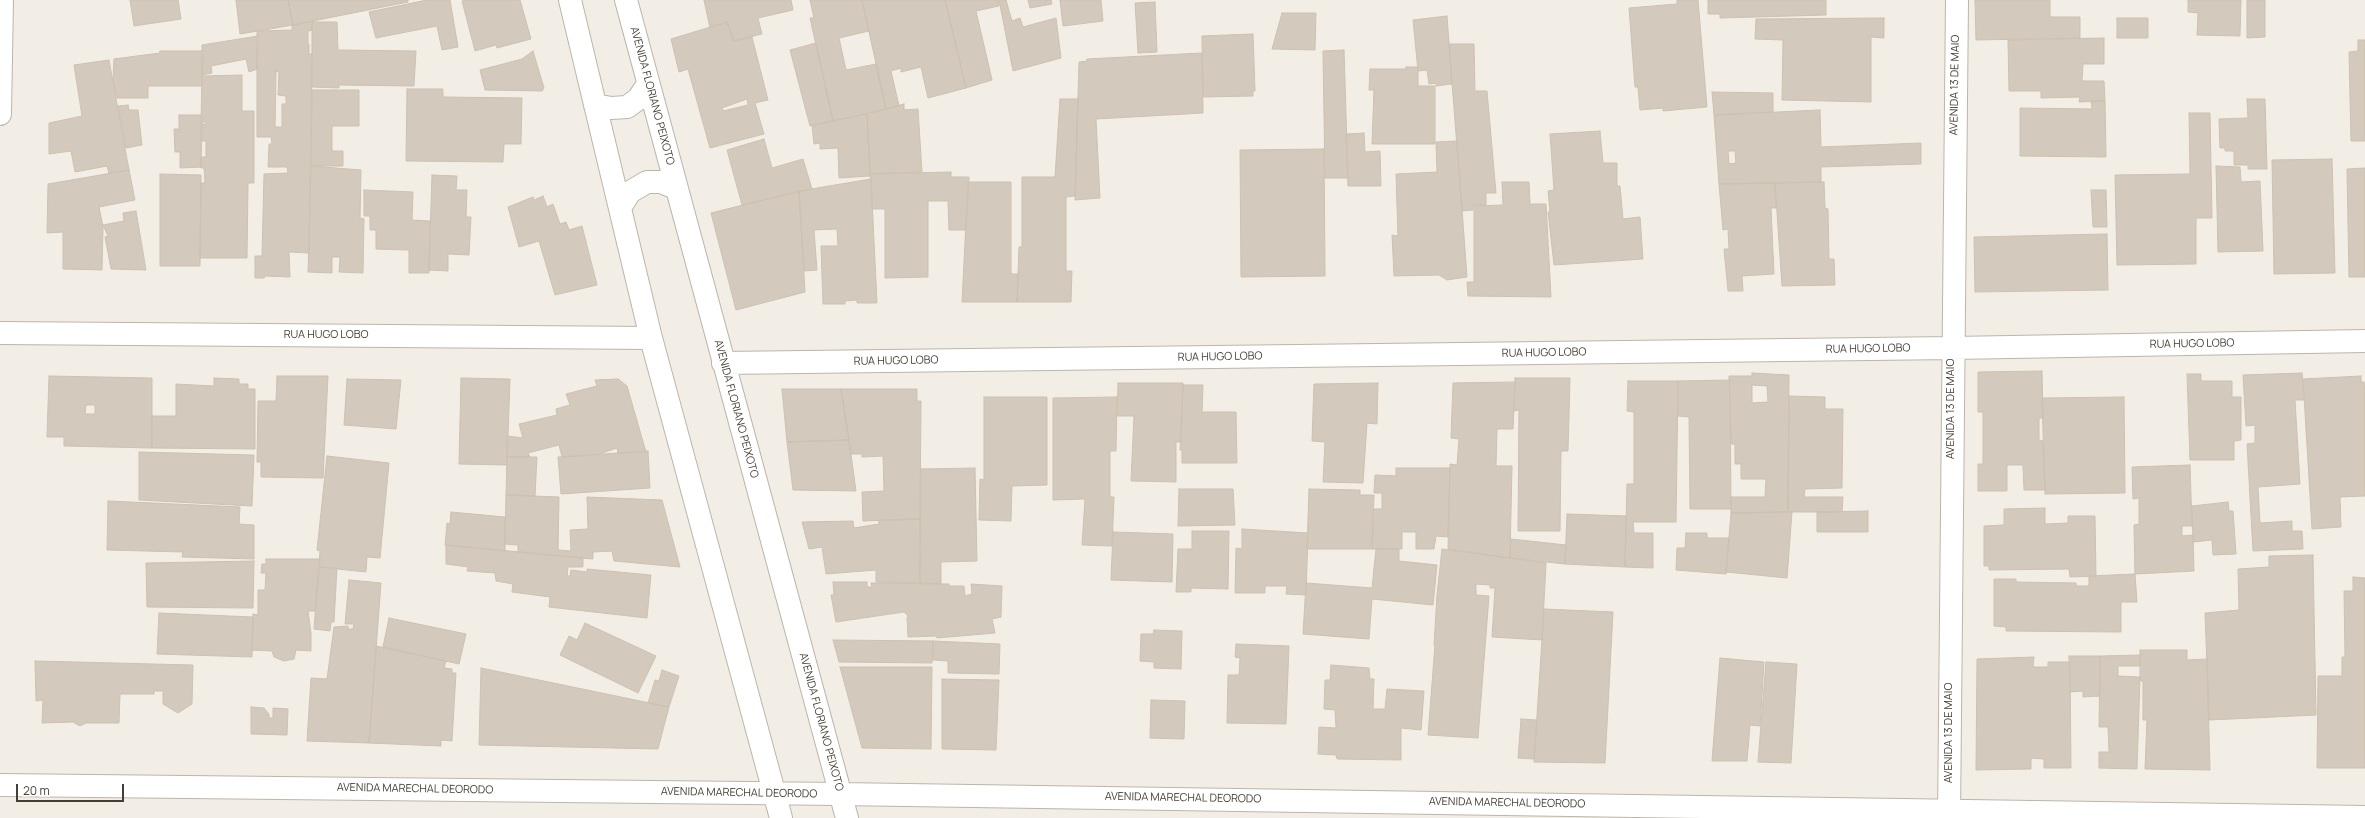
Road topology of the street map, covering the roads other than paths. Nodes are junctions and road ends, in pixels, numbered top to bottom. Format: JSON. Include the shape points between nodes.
{"nodes":[{"id":1,"x":2,"y":0,"type":"edge"},
{"id":2,"x":570,"y":0,"type":"edge"},
{"id":3,"x":626,"y":0,"type":"edge"},
{"id":4,"x":1957,"y":0,"type":"edge"},
{"id":5,"x":648,"y":84,"type":"junction"},
{"id":6,"x":595,"y":105,"type":"junction"},
{"id":7,"x":0,"y":114,"type":"edge"},
{"id":8,"x":676,"y":188,"type":"junction"},
{"id":9,"x":620,"y":208,"type":"junction"},
{"id":10,"x":0,"y":333,"type":"edge"},
{"id":11,"x":651,"y":338,"type":"junction"},
{"id":12,"x":2365,"y":341,"type":"edge"},
{"id":13,"x":1952,"y":348,"type":"junction"},
{"id":14,"x":723,"y":363,"type":"junction"},
{"id":15,"x":0,"y":785,"type":"edge"},
{"id":16,"x":774,"y":793,"type":"junction"},
{"id":17,"x":840,"y":794,"type":"junction"},
{"id":18,"x":1949,"y":814,"type":"edge"},
{"id":19,"x":2365,"y":817,"type":"edge"},
{"id":20,"x":781,"y":818,"type":"edge"},
{"id":21,"x":847,"y":818,"type":"edge"}],
"edges":[{"from":1,"to":7,"type":"street"},
{"from":2,"to":6,"type":"street"},
{"from":3,"to":5,"type":"street","name":"AVENIDA FLORIANO PEIXOTO"},
{"from":4,"to":13,"type":"street","name":"AVENIDA 13 DE MAIO"},
{"from":5,"to":6,"type":"street","via":[[638,99],[628,107],[611,108]]},
{"from":5,"to":8,"type":"street","name":"AVENIDA FLORIANO PEIXOTO"},
{"from":6,"to":9,"type":"street"},
{"from":8,"to":9,"type":"street","via":[[661,182],[648,182],[630,192]]},
{"from":8,"to":14,"type":"street","name":"AVENIDA FLORIANO PEIXOTO"},
{"from":9,"to":11,"type":"street"},
{"from":10,"to":11,"type":"street","name":"RUA HUGO LOBO"},
{"from":11,"to":16,"type":"street"},
{"from":12,"to":13,"type":"street","name":"RUA HUGO LOBO"},
{"from":13,"to":14,"type":"street","name":"RUA HUGO LOBO"},
{"from":13,"to":18,"type":"street","name":"AVENIDA 13 DE MAIO"},
{"from":14,"to":17,"type":"street","name":"AVENIDA FLORIANO PEIXOTO"},
{"from":15,"to":16,"type":"street","name":"AVENIDA MARECHAL DEORODO"},
{"from":16,"to":17,"type":"street","name":"AVENIDA MARECHAL DEORODO"},
{"from":16,"to":20,"type":"street"},
{"from":17,"to":18,"type":"street","name":"AVENIDA MARECHAL DEORODO"},
{"from":17,"to":21,"type":"street","name":"AVENIDA FLORIANO PEIXOTO"},
{"from":18,"to":19,"type":"street","name":"AVENIDA MARECHAL DEORODO"}]}
